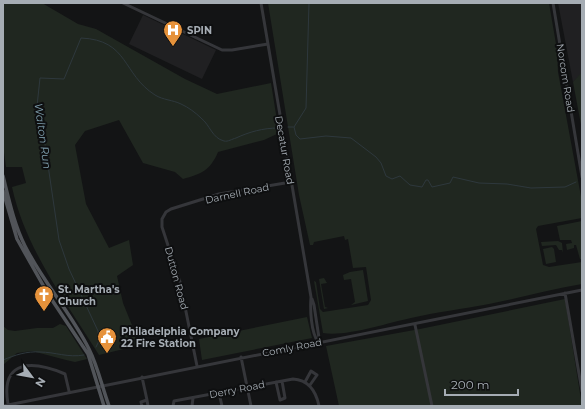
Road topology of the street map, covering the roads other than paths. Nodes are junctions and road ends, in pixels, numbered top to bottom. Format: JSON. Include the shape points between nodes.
{"nodes":[{"id":1,"x":123,"y":3,"type":"edge"},
{"id":2,"x":261,"y":3,"type":"edge"},
{"id":3,"x":553,"y":3,"type":"edge"},
{"id":4,"x":268,"y":44,"type":"junction"},
{"id":5,"x":3,"y":176,"type":"edge"},
{"id":6,"x":582,"y":177,"type":"edge"},
{"id":7,"x":291,"y":182,"type":"junction"},
{"id":8,"x":3,"y":191,"type":"edge"},
{"id":9,"x":184,"y":205,"type":"joint"},
{"id":10,"x":582,"y":290,"type":"edge"},
{"id":11,"x":565,"y":293,"type":"junction"},
{"id":12,"x":67,"y":316,"type":"junction"},
{"id":13,"x":415,"y":325,"type":"junction"},
{"id":14,"x":318,"y":342,"type":"junction"},
{"id":15,"x":241,"y":357,"type":"junction"},
{"id":16,"x":197,"y":366,"type":"junction"},
{"id":17,"x":142,"y":377,"type":"junction"},
{"id":18,"x":282,"y":381,"type":"junction"},
{"id":19,"x":276,"y":382,"type":"junction"},
{"id":20,"x":305,"y":382,"type":"junction"},
{"id":21,"x":100,"y":385,"type":"junction"},
{"id":22,"x":310,"y":385,"type":"junction"},
{"id":23,"x":248,"y":387,"type":"junction"},
{"id":24,"x":69,"y":391,"type":"junction"},
{"id":25,"x":582,"y":391,"type":"edge"},
{"id":26,"x":219,"y":393,"type":"junction"},
{"id":27,"x":193,"y":398,"type":"junction"},
{"id":28,"x":147,"y":400,"type":"junction"},
{"id":29,"x":8,"y":404,"type":"junction"},
{"id":30,"x":3,"y":406,"type":"edge"},
{"id":31,"x":104,"y":406,"type":"edge"},
{"id":32,"x":109,"y":406,"type":"edge"},
{"id":33,"x":142,"y":406,"type":"edge"},
{"id":34,"x":148,"y":406,"type":"edge"},
{"id":35,"x":173,"y":406,"type":"edge"},
{"id":36,"x":192,"y":406,"type":"edge"},
{"id":37,"x":222,"y":406,"type":"edge"},
{"id":38,"x":251,"y":406,"type":"edge"},
{"id":39,"x":319,"y":406,"type":"edge"},
{"id":40,"x":432,"y":406,"type":"edge"}],
"edges":[{"from":1,"to":4,"type":"street","via":[[222,50]]},
{"from":2,"to":4,"type":"street","name":"Decatur Road"},
{"from":3,"to":6,"type":"street","name":"Norcom Road"},
{"from":4,"to":7,"type":"street","name":"Decatur Road"},
{"from":5,"to":12,"type":"main road","via":[[17,228]]},
{"from":7,"to":9,"type":"street","name":"Darnell Road","via":[[219,194]]},
{"from":7,"to":14,"type":"street","name":"Decatur Road","via":[[314,305]]},
{"from":8,"to":12,"type":"main road","via":[[17,239],[48,294]]},
{"from":9,"to":16,"type":"street","name":"Dutton Road","via":[[166,212],[162,223],[180,282]]},
{"from":10,"to":11,"type":"street","name":"Comly Road"},
{"from":11,"to":13,"type":"street","name":"Comly Road"},
{"from":11,"to":25,"type":"street"},
{"from":12,"to":21,"type":"main road","via":[[90,350]]},
{"from":13,"to":14,"type":"street","name":"Comly Road"},
{"from":13,"to":40,"type":"street"},
{"from":14,"to":15,"type":"street","name":"Comly Road"},
{"from":15,"to":16,"type":"street","name":"Comly Road"},
{"from":15,"to":23,"type":"street"},
{"from":16,"to":17,"type":"street","name":"Comly Road"},
{"from":17,"to":21,"type":"street","name":"Comly Road"},
{"from":17,"to":28,"type":"street"},
{"from":18,"to":19,"type":"street","name":"Derry Road"},
{"from":18,"to":19,"type":"street","via":[[286,398],[280,400]]},
{"from":18,"to":20,"type":"street","name":"Derry Road","via":[[293,379]]},
{"from":19,"to":23,"type":"street","name":"Derry Road"},
{"from":20,"to":22,"type":"street"},
{"from":20,"to":22,"type":"street","via":[[311,371],[317,375]]},
{"from":21,"to":24,"type":"street","name":"Comly Road"},
{"from":21,"to":31,"type":"main road"},
{"from":21,"to":32,"type":"main road"},
{"from":22,"to":39,"type":"street","via":[[317,395]]},
{"from":23,"to":26,"type":"street","name":"Derry Road"},
{"from":23,"to":38,"type":"street"},
{"from":24,"to":29,"type":"street","name":"Comly Road"},
{"from":24,"to":29,"type":"street","via":[[66,376],[27,365],[18,367],[10,374],[6,385]]},
{"from":26,"to":27,"type":"street","name":"Derry Road"},
{"from":26,"to":37,"type":"street"},
{"from":27,"to":35,"type":"street","name":"Derry Road","via":[[174,401]]},
{"from":27,"to":36,"type":"street"},
{"from":28,"to":33,"type":"street","via":[[141,402]]},
{"from":28,"to":34,"type":"street"},
{"from":29,"to":30,"type":"street","name":"Comly Road"}]}
